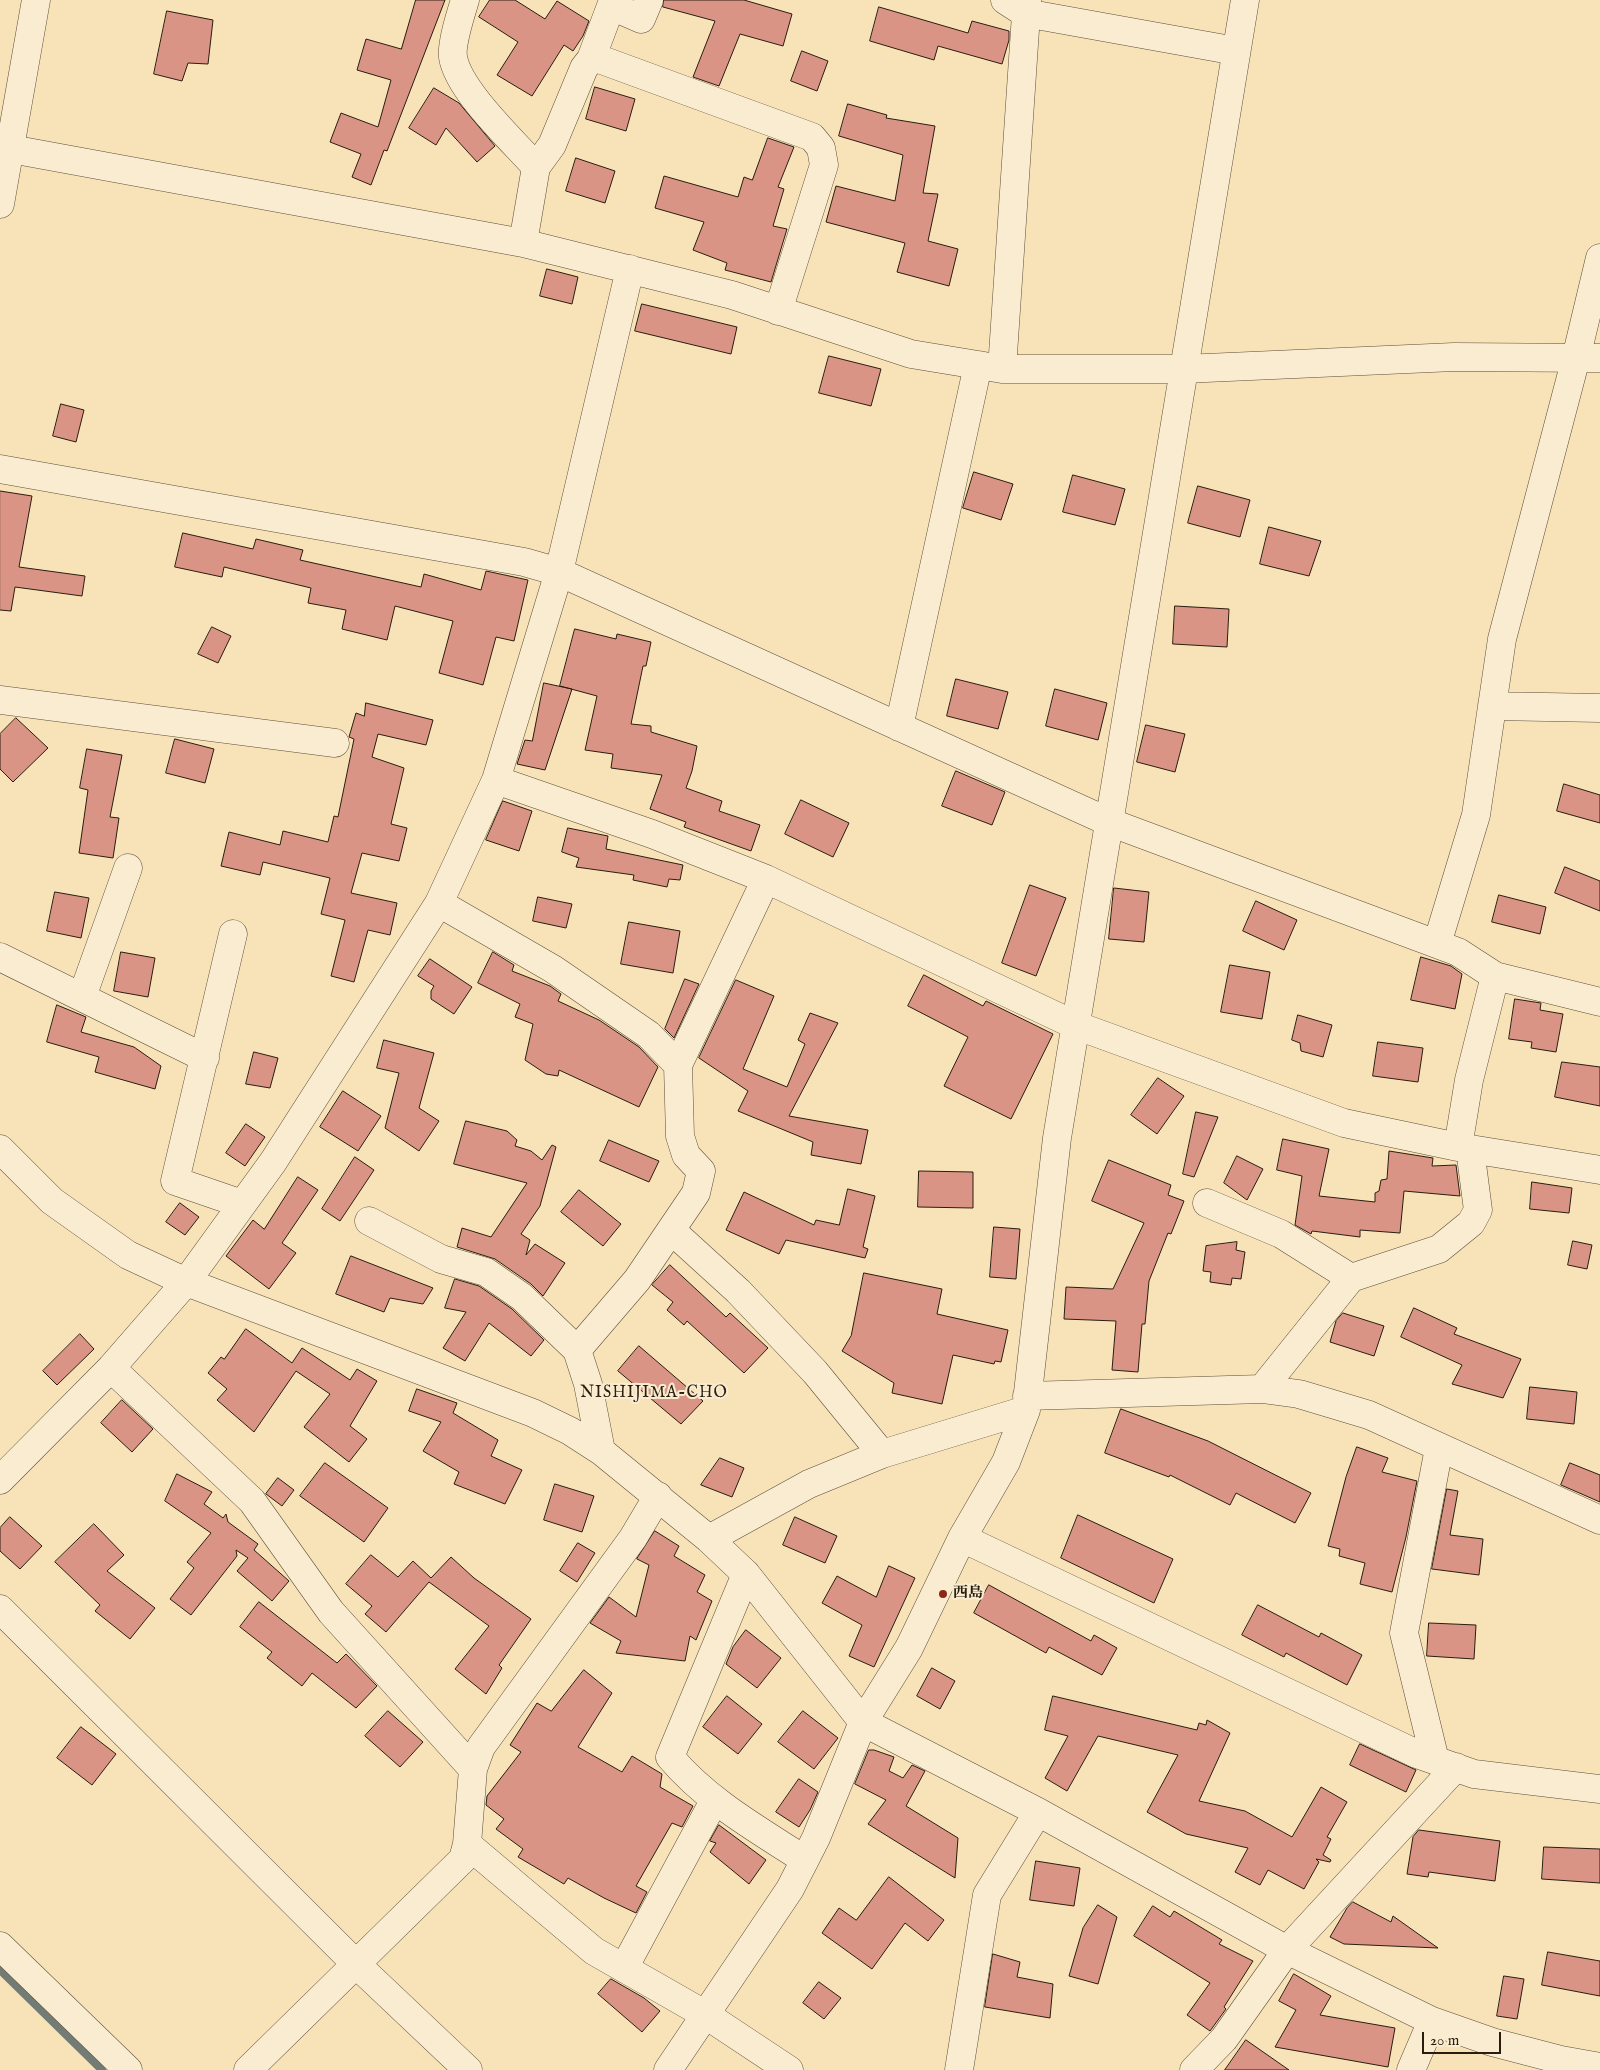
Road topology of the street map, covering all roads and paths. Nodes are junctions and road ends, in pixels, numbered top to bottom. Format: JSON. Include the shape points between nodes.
{"nodes":[{"id":1,"x":36,"y":0,"type":"edge"},
{"id":2,"x":465,"y":0,"type":"edge"},
{"id":3,"x":649,"y":0,"type":"edge"},
{"id":4,"x":1245,"y":0,"type":"edge"},
{"id":5,"x":1019,"y":4,"type":"edge"},
{"id":6,"x":1236,"y":51,"type":"junction"},
{"id":7,"x":591,"y":60,"type":"junction"},
{"id":8,"x":5,"y":148,"type":"edge"},
{"id":9,"x":536,"y":166,"type":"junction"},
{"id":10,"x":0,"y":204,"type":"edge"},
{"id":11,"x":523,"y":243,"type":"junction"},
{"id":12,"x":1600,"y":258,"type":"edge"},
{"id":13,"x":630,"y":269,"type":"junction"},
{"id":14,"x":778,"y":311,"type":"junction"},
{"id":15,"x":1588,"y":358,"type":"edge"},
{"id":16,"x":990,"y":367,"type":"junction"},
{"id":17,"x":1183,"y":369,"type":"junction"},
{"id":18,"x":0,"y":469,"type":"edge"},
{"id":19,"x":559,"y":572,"type":"junction"},
{"id":20,"x":0,"y":700,"type":"edge"},
{"id":21,"x":1492,"y":706,"type":"junction"},
{"id":22,"x":1600,"y":708,"type":"edge"},
{"id":23,"x":899,"y":727,"type":"junction"},
{"id":24,"x":335,"y":743,"type":"dead end"},
{"id":25,"x":496,"y":780,"type":"junction"},
{"id":26,"x":1108,"y":822,"type":"junction"},
{"id":27,"x":128,"y":868,"type":"dead end"},
{"id":28,"x":766,"y":879,"type":"junction"},
{"id":29,"x":439,"y":903,"type":"junction"},
{"id":30,"x":233,"y":934,"type":"dead end"},
{"id":31,"x":1437,"y":944,"type":"junction"},
{"id":32,"x":0,"y":956,"type":"edge"},
{"id":33,"x":1495,"y":976,"type":"junction"},
{"id":34,"x":82,"y":996,"type":"junction"},
{"id":35,"x":1600,"y":1002,"type":"edge"},
{"id":36,"x":1075,"y":1025,"type":"junction"},
{"id":37,"x":205,"y":1058,"type":"junction"},
{"id":38,"x":678,"y":1065,"type":"junction"},
{"id":39,"x":1464,"y":1148,"type":"junction"},
{"id":40,"x":0,"y":1149,"type":"edge"},
{"id":41,"x":1600,"y":1170,"type":"edge"},
{"id":42,"x":1207,"y":1203,"type":"dead end"},
{"id":43,"x":242,"y":1204,"type":"junction"},
{"id":44,"x":369,"y":1222,"type":"dead end"},
{"id":45,"x":672,"y":1230,"type":"junction"},
{"id":46,"x":1351,"y":1278,"type":"junction"},
{"id":47,"x":186,"y":1282,"type":"junction"},
{"id":48,"x":577,"y":1350,"type":"junction"},
{"id":49,"x":110,"y":1368,"type":"junction"},
{"id":50,"x":1262,"y":1389,"type":"junction"},
{"id":51,"x":1027,"y":1403,"type":"junction"},
{"id":52,"x":1439,"y":1448,"type":"junction"},
{"id":53,"x":601,"y":1451,"type":"junction"},
{"id":54,"x":882,"y":1454,"type":"junction"},
{"id":55,"x":0,"y":1480,"type":"edge"},
{"id":56,"x":658,"y":1496,"type":"junction"},
{"id":57,"x":1600,"y":1520,"type":"edge"},
{"id":58,"x":962,"y":1538,"type":"junction"},
{"id":59,"x":709,"y":1539,"type":"junction"},
{"id":60,"x":746,"y":1574,"type":"junction"},
{"id":61,"x":0,"y":1609,"type":"edge"},
{"id":62,"x":863,"y":1722,"type":"junction"},
{"id":63,"x":1445,"y":1764,"type":"junction"},
{"id":64,"x":473,"y":1769,"type":"junction"},
{"id":65,"x":1600,"y":1789,"type":"edge"},
{"id":66,"x":714,"y":1801,"type":"junction"},
{"id":67,"x":1038,"y":1812,"type":"junction"},
{"id":68,"x":467,"y":1844,"type":"junction"},
{"id":69,"x":805,"y":1860,"type":"junction"},
{"id":70,"x":0,"y":1946,"type":"edge"},
{"id":71,"x":1288,"y":1950,"type":"junction"},
{"id":72,"x":356,"y":1964,"type":"junction"},
{"id":73,"x":624,"y":1968,"type":"junction"},
{"id":74,"x":706,"y":2015,"type":"junction"},
{"id":75,"x":1432,"y":2021,"type":"junction"},
{"id":76,"x":1600,"y":2067,"type":"edge"},
{"id":77,"x":128,"y":2070,"type":"edge"},
{"id":78,"x":248,"y":2070,"type":"edge"},
{"id":79,"x":468,"y":2070,"type":"edge"},
{"id":80,"x":668,"y":2070,"type":"edge"},
{"id":81,"x":789,"y":2070,"type":"edge"},
{"id":82,"x":959,"y":2070,"type":"edge"},
{"id":83,"x":1194,"y":2070,"type":"edge"},
{"id":84,"x":1411,"y":2070,"type":"edge"}],
"edges":[{"from":1,"to":8,"type":"street"},
{"from":2,"to":9,"type":"street","via":[[453,56],[467,90]]},
{"from":3,"to":7,"type":"street","via":[[641,19],[611,6]]},
{"from":4,"to":6,"type":"street"},
{"from":5,"to":6,"type":"street"},
{"from":5,"to":16,"type":"street"},
{"from":6,"to":17,"type":"street"},
{"from":7,"to":9,"type":"street","via":[[584,68],[552,145]]},
{"from":7,"to":14,"type":"street","via":[[599,59],[812,137],[821,148],[824,165]]},
{"from":8,"to":10,"type":"street"},
{"from":8,"to":11,"type":"street"},
{"from":9,"to":11,"type":"street"},
{"from":11,"to":13,"type":"street"},
{"from":12,"to":15,"type":"street"},
{"from":13,"to":14,"type":"street"},
{"from":13,"to":19,"type":"street"},
{"from":14,"to":16,"type":"street","via":[[911,354]]},
{"from":15,"to":17,"type":"street","via":[[1454,357]]},
{"from":15,"to":21,"type":"street","via":[[1502,639]]},
{"from":16,"to":17,"type":"street"},
{"from":16,"to":23,"type":"street"},
{"from":17,"to":26,"type":"street"},
{"from":18,"to":19,"type":"street","via":[[524,562]]},
{"from":19,"to":23,"type":"street"},
{"from":19,"to":25,"type":"street"},
{"from":20,"to":24,"type":"street"},
{"from":21,"to":22,"type":"street"},
{"from":21,"to":31,"type":"street","via":[[1476,815]]},
{"from":23,"to":26,"type":"street"},
{"from":25,"to":28,"type":"street","via":[[652,834]]},
{"from":25,"to":29,"type":"street"},
{"from":26,"to":31,"type":"street"},
{"from":26,"to":36,"type":"street"},
{"from":27,"to":34,"type":"street"},
{"from":28,"to":36,"type":"street"},
{"from":28,"to":38,"type":"street"},
{"from":29,"to":38,"type":"street","via":[[553,969],[649,1035]]},
{"from":29,"to":43,"type":"street","via":[[273,1162]]},
{"from":30,"to":37,"type":"street"},
{"from":31,"to":33,"type":"street","via":[[1458,952]]},
{"from":32,"to":34,"type":"street"},
{"from":33,"to":35,"type":"street"},
{"from":33,"to":39,"type":"street","via":[[1469,1080]]},
{"from":34,"to":37,"type":"street"},
{"from":36,"to":39,"type":"street","via":[[1344,1123]]},
{"from":36,"to":51,"type":"street","via":[[1057,1138]]},
{"from":37,"to":43,"type":"street","via":[[175,1181]]},
{"from":38,"to":45,"type":"street","via":[[680,1136],[686,1155],[701,1171],[696,1193]]},
{"from":39,"to":41,"type":"street"},
{"from":39,"to":46,"type":"street","via":[[1478,1210],[1471,1223],[1439,1249]]},
{"from":40,"to":47,"type":"street","via":[[67,1212],[128,1255]]},
{"from":42,"to":46,"type":"street","via":[[1281,1234]]},
{"from":43,"to":47,"type":"street"},
{"from":44,"to":48,"type":"street","via":[[441,1259],[486,1272],[522,1297]]},
{"from":45,"to":48,"type":"street","via":[[637,1280]]},
{"from":45,"to":54,"type":"street","via":[[738,1291],[815,1372]]},
{"from":46,"to":50,"type":"street"},
{"from":47,"to":49,"type":"street"},
{"from":47,"to":53,"type":"street","via":[[533,1413]]},
{"from":48,"to":53,"type":"street","via":[[588,1384]]},
{"from":49,"to":55,"type":"street"},
{"from":49,"to":64,"type":"street","via":[[252,1501],[330,1612]]},
{"from":50,"to":51,"type":"street"},
{"from":50,"to":52,"type":"street","via":[[1299,1394],[1369,1415]]},
{"from":51,"to":54,"type":"street"},
{"from":51,"to":58,"type":"street","via":[[1006,1462]]},
{"from":52,"to":57,"type":"street"},
{"from":52,"to":63,"type":"street","via":[[1404,1633]]},
{"from":53,"to":56,"type":"street"},
{"from":54,"to":59,"type":"street","via":[[809,1484]]},
{"from":56,"to":59,"type":"street"},
{"from":56,"to":64,"type":"street","via":[[632,1538],[481,1747]]},
{"from":58,"to":62,"type":"street","via":[[909,1648]]},
{"from":58,"to":63,"type":"street","via":[[1417,1754]]},
{"from":59,"to":60,"type":"street"},
{"from":60,"to":62,"type":"street"},
{"from":60,"to":66,"type":"street","via":[[670,1757]]},
{"from":61,"to":72,"type":"street"},
{"from":62,"to":67,"type":"street"},
{"from":62,"to":69,"type":"street"},
{"from":63,"to":65,"type":"street","via":[[1474,1774]]},
{"from":63,"to":71,"type":"street"},
{"from":64,"to":68,"type":"street"},
{"from":66,"to":69,"type":"street"},
{"from":66,"to":73,"type":"street"},
{"from":67,"to":71,"type":"street"},
{"from":67,"to":82,"type":"street","via":[[987,1895]]},
{"from":68,"to":72,"type":"street","via":[[463,1859]]},
{"from":68,"to":73,"type":"street","via":[[594,1951]]},
{"from":69,"to":74,"type":"street","via":[[790,1889]]},
{"from":70,"to":77,"type":"street"},
{"from":71,"to":75,"type":"street"},
{"from":71,"to":83,"type":"street","via":[[1224,2038]]},
{"from":72,"to":78,"type":"street"},
{"from":72,"to":79,"type":"street"},
{"from":73,"to":74,"type":"street"},
{"from":74,"to":80,"type":"street"},
{"from":74,"to":81,"type":"street"},
{"from":75,"to":76,"type":"street","via":[[1501,2044]]},
{"from":75,"to":84,"type":"street"}]}
